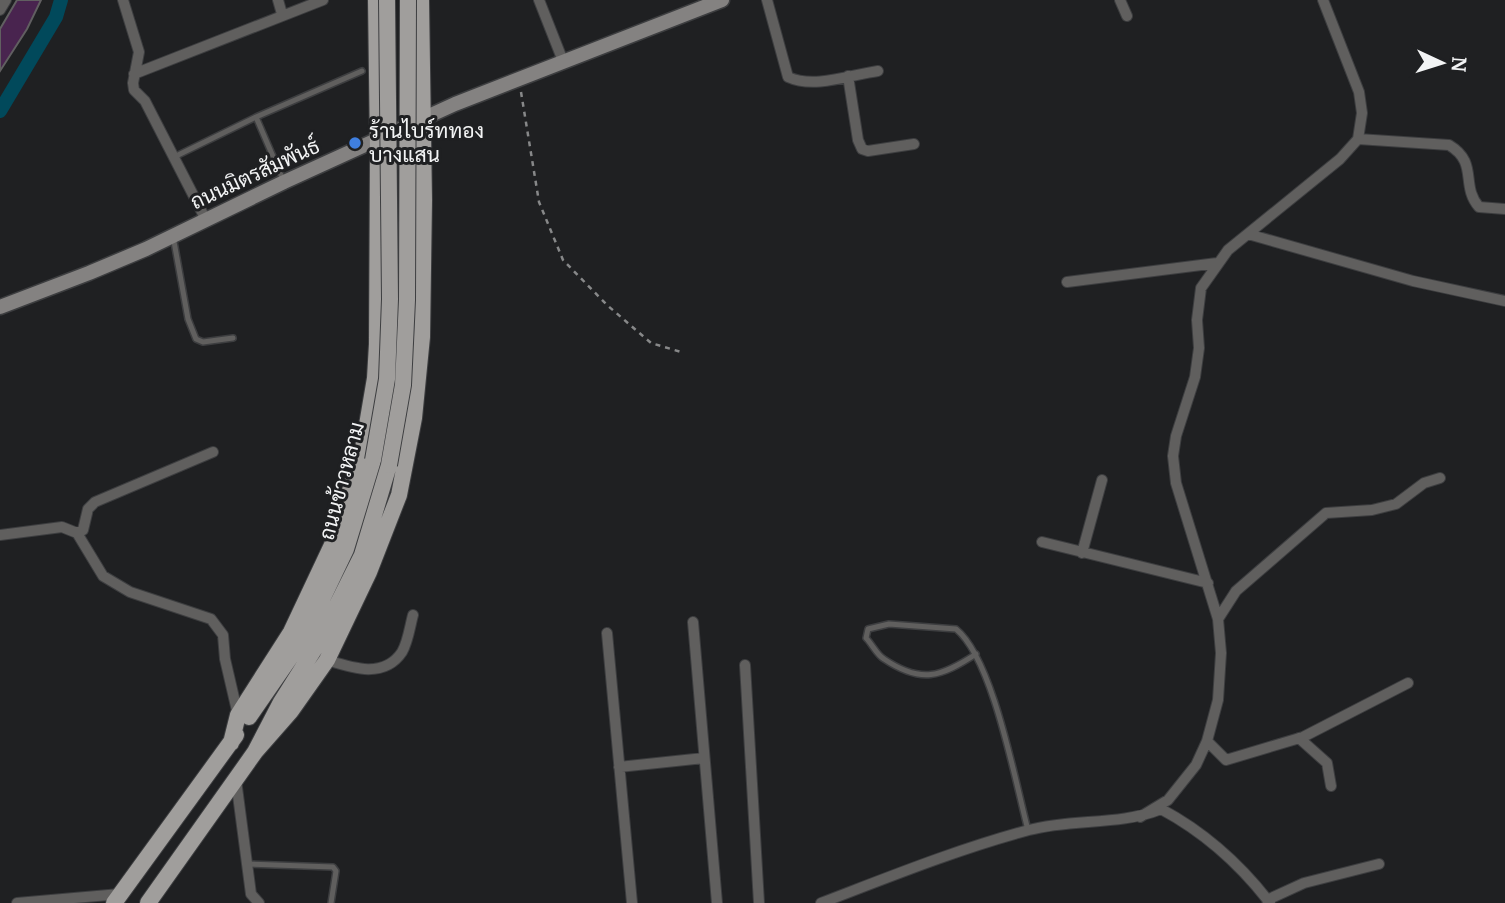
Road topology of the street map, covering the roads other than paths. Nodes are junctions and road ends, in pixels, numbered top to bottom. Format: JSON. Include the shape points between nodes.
{"nodes":[{"id":1,"x":6,"y":0,"type":"edge"},
{"id":2,"x":123,"y":0,"type":"edge"},
{"id":3,"x":278,"y":0,"type":"edge"},
{"id":4,"x":323,"y":0,"type":"edge"},
{"id":5,"x":376,"y":0,"type":"edge"},
{"id":6,"x":387,"y":0,"type":"edge"},
{"id":7,"x":408,"y":0,"type":"edge"},
{"id":8,"x":421,"y":0,"type":"edge"},
{"id":9,"x":539,"y":0,"type":"edge"},
{"id":10,"x":722,"y":0,"type":"edge"},
{"id":11,"x":766,"y":0,"type":"edge"},
{"id":12,"x":1120,"y":0,"type":"edge"},
{"id":13,"x":1323,"y":0,"type":"edge"},
{"id":14,"x":0,"y":10,"type":"edge"},
{"id":15,"x":282,"y":15,"type":"junction"},
{"id":16,"x":1127,"y":16,"type":"dead end"},
{"id":17,"x":376,"y":24,"type":"junction"},
{"id":18,"x":422,"y":30,"type":"junction"},
{"id":19,"x":563,"y":61,"type":"junction"},
{"id":20,"x":362,"y":71,"type":"dead end"},
{"id":21,"x":878,"y":71,"type":"dead end"},
{"id":22,"x":134,"y":74,"type":"junction"},
{"id":23,"x":848,"y":76,"type":"junction"},
{"id":24,"x":256,"y":117,"type":"junction"},
{"id":25,"x":422,"y":118,"type":"junction"},
{"id":26,"x":378,"y":138,"type":"junction"},
{"id":27,"x":1358,"y":139,"type":"junction"},
{"id":28,"x":914,"y":144,"type":"dead end"},
{"id":29,"x":174,"y":157,"type":"junction"},
{"id":30,"x":285,"y":181,"type":"junction"},
{"id":31,"x":424,"y":200,"type":"junction"},
{"id":32,"x":377,"y":204,"type":"junction"},
{"id":33,"x":1505,"y":209,"type":"edge"},
{"id":34,"x":206,"y":220,"type":"junction"},
{"id":35,"x":1248,"y":234,"type":"junction"},
{"id":36,"x":173,"y":236,"type":"junction"},
{"id":37,"x":1217,"y":263,"type":"junction"},
{"id":38,"x":1067,"y":282,"type":"dead end"},
{"id":39,"x":1505,"y":300,"type":"edge"},
{"id":40,"x":0,"y":306,"type":"edge"},
{"id":41,"x":422,"y":337,"type":"junction"},
{"id":42,"x":233,"y":338,"type":"dead end"},
{"id":43,"x":377,"y":344,"type":"junction"},
{"id":44,"x":213,"y":453,"type":"dead end"},
{"id":45,"x":381,"y":463,"type":"junction"},
{"id":46,"x":1440,"y":478,"type":"dead end"},
{"id":47,"x":1102,"y":480,"type":"dead end"},
{"id":48,"x":77,"y":533,"type":"junction"},
{"id":49,"x":0,"y":535,"type":"edge"},
{"id":50,"x":1042,"y":542,"type":"dead end"},
{"id":51,"x":1082,"y":553,"type":"junction"},
{"id":52,"x":1208,"y":583,"type":"junction"},
{"id":53,"x":413,"y":615,"type":"dead end"},
{"id":54,"x":1218,"y":620,"type":"junction"},
{"id":55,"x":693,"y":622,"type":"dead end"},
{"id":56,"x":607,"y":633,"type":"dead end"},
{"id":57,"x":976,"y":654,"type":"junction"},
{"id":58,"x":327,"y":660,"type":"junction"},
{"id":59,"x":745,"y":665,"type":"dead end"},
{"id":60,"x":1408,"y":683,"type":"dead end"},
{"id":61,"x":238,"y":715,"type":"junction"},
{"id":62,"x":1299,"y":738,"type":"junction"},
{"id":63,"x":1207,"y":741,"type":"junction"},
{"id":64,"x":231,"y":743,"type":"junction"},
{"id":65,"x":255,"y":752,"type":"junction"},
{"id":66,"x":704,"y":758,"type":"junction"},
{"id":67,"x":619,"y":767,"type":"junction"},
{"id":68,"x":236,"y":780,"type":"junction"},
{"id":69,"x":1331,"y":786,"type":"dead end"},
{"id":70,"x":1140,"y":817,"type":"junction"},
{"id":71,"x":1028,"y":830,"type":"junction"},
{"id":72,"x":1379,"y":863,"type":"dead end"},
{"id":73,"x":246,"y":864,"type":"junction"},
{"id":74,"x":117,"y":898,"type":"edge"},
{"id":75,"x":252,"y":898,"type":"edge"},
{"id":76,"x":1268,"y":901,"type":"edge"},
{"id":77,"x":18,"y":903,"type":"edge"},
{"id":78,"x":148,"y":903,"type":"edge"},
{"id":79,"x":259,"y":903,"type":"edge"},
{"id":80,"x":331,"y":903,"type":"edge"},
{"id":81,"x":632,"y":903,"type":"edge"},
{"id":82,"x":717,"y":903,"type":"edge"},
{"id":83,"x":759,"y":903,"type":"edge"},
{"id":84,"x":821,"y":903,"type":"edge"}],
"edges":[{"from":1,"to":14,"type":"street"},
{"from":2,"to":22,"type":"street","via":[[139,52]]},
{"from":3,"to":15,"type":"street"},
{"from":4,"to":15,"type":"street"},
{"from":5,"to":17,"type":"main road"},
{"from":6,"to":45,"type":"main road","name":"ถนนข้าวหลาม","bridge":true,"via":[[390,299]]},
{"from":7,"to":45,"type":"main road","name":"ถนนข้าวหลาม","bridge":true,"via":[[403,385]]},
{"from":8,"to":18,"type":"main road"},
{"from":9,"to":19,"type":"street"},
{"from":10,"to":19,"type":"street","name":"ถนนมิตรสัมพันธ์"},
{"from":11,"to":23,"type":"street","via":[[788,76],[811,82]]},
{"from":12,"to":16,"type":"street"},
{"from":13,"to":27,"type":"street","via":[[1359,92]]},
{"from":15,"to":22,"type":"street"},
{"from":17,"to":18,"type":"main road","via":[[386,60],[401,70],[416,58]]},
{"from":17,"to":26,"type":"main road"},
{"from":18,"to":25,"type":"main road"},
{"from":19,"to":25,"type":"street","name":"ถนนมิตรสัมพันธ์"},
{"from":20,"to":24,"type":"lane"},
{"from":21,"to":23,"type":"street"},
{"from":22,"to":29,"type":"street","via":[[134,90],[145,101]]},
{"from":23,"to":28,"type":"street","via":[[862,149]]},
{"from":24,"to":29,"type":"lane"},
{"from":24,"to":30,"type":"lane"},
{"from":25,"to":26,"type":"street","name":"ถนนมิตรสัมพันธ์"},
{"from":25,"to":31,"type":"main road"},
{"from":26,"to":30,"type":"street","name":"ถนนมิตรสัมพันธ์"},
{"from":26,"to":32,"type":"main road"},
{"from":27,"to":33,"type":"street","via":[[1448,145],[1464,159],[1471,198],[1479,207]]},
{"from":27,"to":35,"type":"street"},
{"from":29,"to":34,"type":"street"},
{"from":30,"to":34,"type":"street","name":"ถนนมิตรสัมพันธ์"},
{"from":31,"to":32,"type":"main road","via":[[417,175],[405,166],[395,169]]},
{"from":31,"to":41,"type":"main road"},
{"from":32,"to":43,"type":"main road"},
{"from":34,"to":36,"type":"street","name":"ถนนมิตรสัมพันธ์"},
{"from":35,"to":37,"type":"street"},
{"from":35,"to":39,"type":"street","via":[[1413,281]]},
{"from":36,"to":40,"type":"street","name":"ถนนมิตรสัมพันธ์"},
{"from":36,"to":42,"type":"lane","via":[[196,339]]},
{"from":37,"to":38,"type":"street"},
{"from":37,"to":52,"type":"street","via":[[1201,288],[1195,377],[1173,456],[1176,483]]},
{"from":41,"to":43,"type":"main road","via":[[415,314],[395,310],[382,318]]},
{"from":41,"to":58,"type":"main road","via":[[414,418],[398,495],[369,572]]},
{"from":43,"to":61,"type":"main road","via":[[362,454],[332,545],[291,632]]},
{"from":44,"to":48,"type":"street","via":[[94,502],[83,530]]},
{"from":45,"to":64,"type":"main road","name":"ถนนข้าวหลาม","via":[[303,639]]},
{"from":45,"to":65,"type":"main road","name":"ถนนข้าวหลาม","via":[[362,555]]},
{"from":46,"to":54,"type":"street","via":[[1396,504],[1325,513],[1236,591]]},
{"from":47,"to":51,"type":"street"},
{"from":48,"to":49,"type":"street","via":[[62,527]]},
{"from":48,"to":61,"type":"street","via":[[103,576],[130,592],[211,620],[223,635]]},
{"from":50,"to":51,"type":"street"},
{"from":51,"to":52,"type":"street"},
{"from":52,"to":54,"type":"street"},
{"from":53,"to":58,"type":"street","via":[[403,650],[390,664],[372,671]]},
{"from":54,"to":63,"type":"street","via":[[1218,700]]},
{"from":55,"to":66,"type":"street"},
{"from":56,"to":67,"type":"street"},
{"from":57,"to":57,"type":"lane","via":[[956,629],[889,624],[868,629],[866,638],[881,659],[916,674],[935,676]]},
{"from":57,"to":71,"type":"lane"},
{"from":58,"to":65,"type":"main road"},
{"from":59,"to":83,"type":"street"},
{"from":60,"to":62,"type":"street"},
{"from":61,"to":64,"type":"main road"},
{"from":62,"to":63,"type":"street","via":[[1226,760]]},
{"from":62,"to":69,"type":"street","via":[[1327,763]]},
{"from":63,"to":70,"type":"street","via":[[1196,765],[1168,800]]},
{"from":64,"to":74,"type":"main road","name":"ถนนข้าวหลาม"},
{"from":65,"to":68,"type":"main road","name":"ถนนข้าวหลาม"},
{"from":66,"to":67,"type":"street"},
{"from":66,"to":82,"type":"street"},
{"from":67,"to":81,"type":"street"},
{"from":68,"to":73,"type":"street"},
{"from":68,"to":78,"type":"main road","name":"ถนนข้าวหลาม"},
{"from":70,"to":71,"type":"street"},
{"from":70,"to":76,"type":"street","via":[[1161,808],[1189,824],[1222,850]]},
{"from":71,"to":84,"type":"street"},
{"from":72,"to":76,"type":"street","via":[[1304,883]]},
{"from":73,"to":75,"type":"street"},
{"from":73,"to":80,"type":"lane","via":[[333,867]]},
{"from":74,"to":77,"type":"street"},
{"from":75,"to":79,"type":"street"}]}
